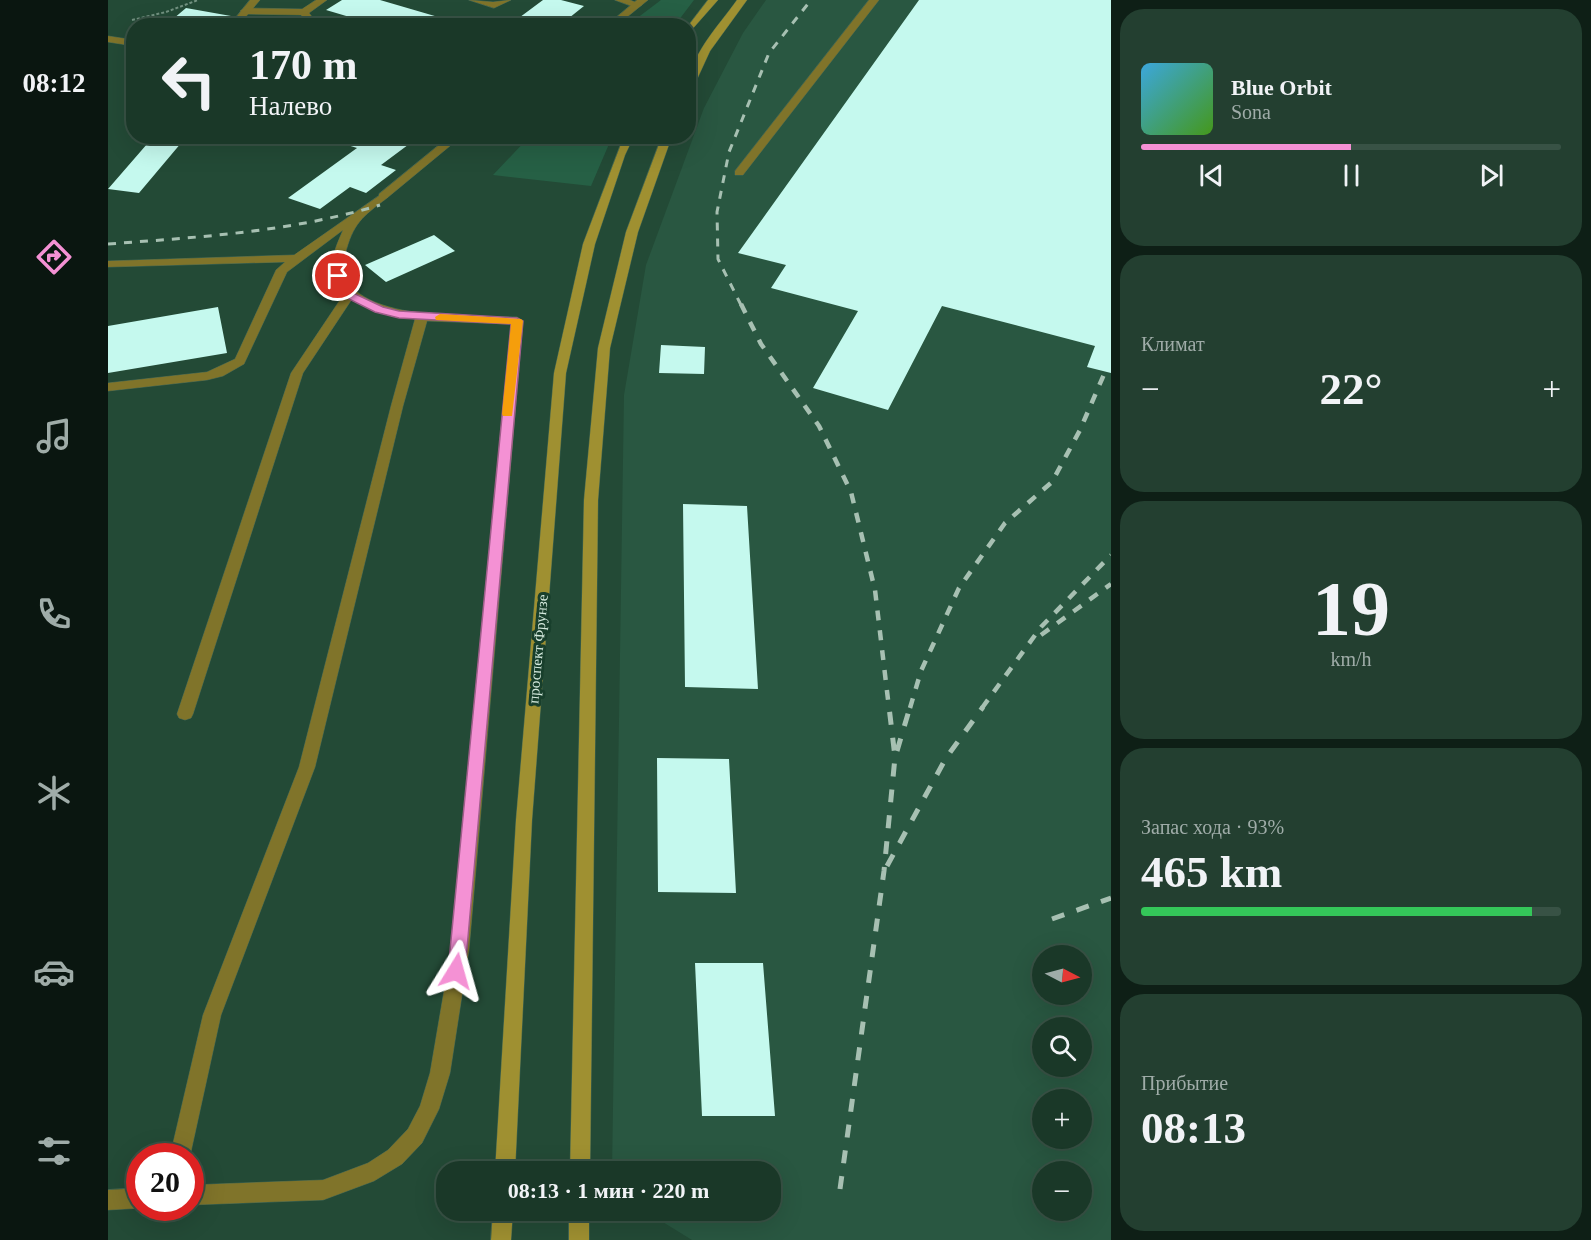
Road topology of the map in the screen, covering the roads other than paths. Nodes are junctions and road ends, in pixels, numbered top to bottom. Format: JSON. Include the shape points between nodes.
{"nodes":[{"id":1,"x":255,"y":0,"type":"edge"},
{"id":2,"x":322,"y":0,"type":"edge"},
{"id":3,"x":474,"y":0,"type":"edge"},
{"id":4,"x":506,"y":0,"type":"edge"},
{"id":5,"x":620,"y":0,"type":"edge"},
{"id":6,"x":713,"y":0,"type":"edge"},
{"id":7,"x":742,"y":0,"type":"edge"},
{"id":8,"x":874,"y":0,"type":"edge"},
{"id":9,"x":640,"y":2,"type":"edge"},
{"id":10,"x":245,"y":11,"type":"junction"},
{"id":11,"x":304,"y":12,"type":"junction"},
{"id":12,"x":239,"y":18,"type":"edge"},
{"id":13,"x":308,"y":18,"type":"edge"},
{"id":14,"x":620,"y":18,"type":"edge"},
{"id":15,"x":696,"y":22,"type":"edge"},
{"id":16,"x":108,"y":39,"type":"edge"},
{"id":17,"x":126,"y":42,"type":"edge"},
{"id":18,"x":696,"y":71,"type":"edge"},
{"id":19,"x":447,"y":144,"type":"edge"},
{"id":20,"x":625,"y":144,"type":"edge"},
{"id":21,"x":664,"y":144,"type":"edge"},
{"id":22,"x":739,"y":173,"type":"dead end"},
{"id":23,"x":355,"y":216,"type":"junction"},
{"id":24,"x":297,"y":258,"type":"junction"},
{"id":25,"x":108,"y":264,"type":"edge"},
{"id":26,"x":349,"y":295,"type":"junction"},
{"id":27,"x":422,"y":316,"type":"junction"},
{"id":28,"x":108,"y":387,"type":"edge"},
{"id":29,"x":185,"y":714,"type":"dead end"},
{"id":30,"x":183,"y":1143,"type":"edge"},
{"id":31,"x":506,"y":1161,"type":"edge"},
{"id":32,"x":580,"y":1161,"type":"edge"},
{"id":33,"x":204,"y":1194,"type":"edge"},
{"id":34,"x":126,"y":1199,"type":"edge"},
{"id":35,"x":108,"y":1200,"type":"edge"},
{"id":36,"x":502,"y":1221,"type":"edge"},
{"id":37,"x":579,"y":1221,"type":"edge"},
{"id":38,"x":501,"y":1240,"type":"edge"},
{"id":39,"x":579,"y":1240,"type":"edge"}],
"edges":[{"from":1,"to":10,"type":"street"},
{"from":2,"to":11,"type":"street"},
{"from":3,"to":4,"type":"street","via":[[494,5]]},
{"from":5,"to":9,"type":"street"},
{"from":6,"to":15,"type":"main road"},
{"from":7,"to":18,"type":"main road","via":[[705,51]]},
{"from":8,"to":22,"type":"street"},
{"from":9,"to":14,"type":"street"},
{"from":10,"to":11,"type":"street"},
{"from":10,"to":12,"type":"street"},
{"from":11,"to":13,"type":"street"},
{"from":16,"to":17,"type":"street"},
{"from":19,"to":23,"type":"street"},
{"from":20,"to":31,"type":"main road","name":"проспект Фрунзе","via":[[589,244],[560,373],[524,820]]},
{"from":21,"to":32,"type":"main road","via":[[632,232],[604,348],[593,476]]},
{"from":23,"to":24,"type":"street"},
{"from":23,"to":26,"type":"street","via":[[340,255],[338,276]]},
{"from":24,"to":25,"type":"street"},
{"from":24,"to":28,"type":"street","via":[[282,270],[240,362],[207,376]]},
{"from":26,"to":27,"type":"street","via":[[379,310]]},
{"from":26,"to":29,"type":"street","via":[[297,373]]},
{"from":27,"to":30,"type":"street","via":[[307,767],[212,1015]]},
{"from":27,"to":33,"type":"street","via":[[517,321],[460,951],[440,1073],[429,1109],[415,1136],[374,1172],[323,1190]]},
{"from":34,"to":35,"type":"street"},
{"from":36,"to":38,"type":"main road"},
{"from":37,"to":39,"type":"main road"}]}
